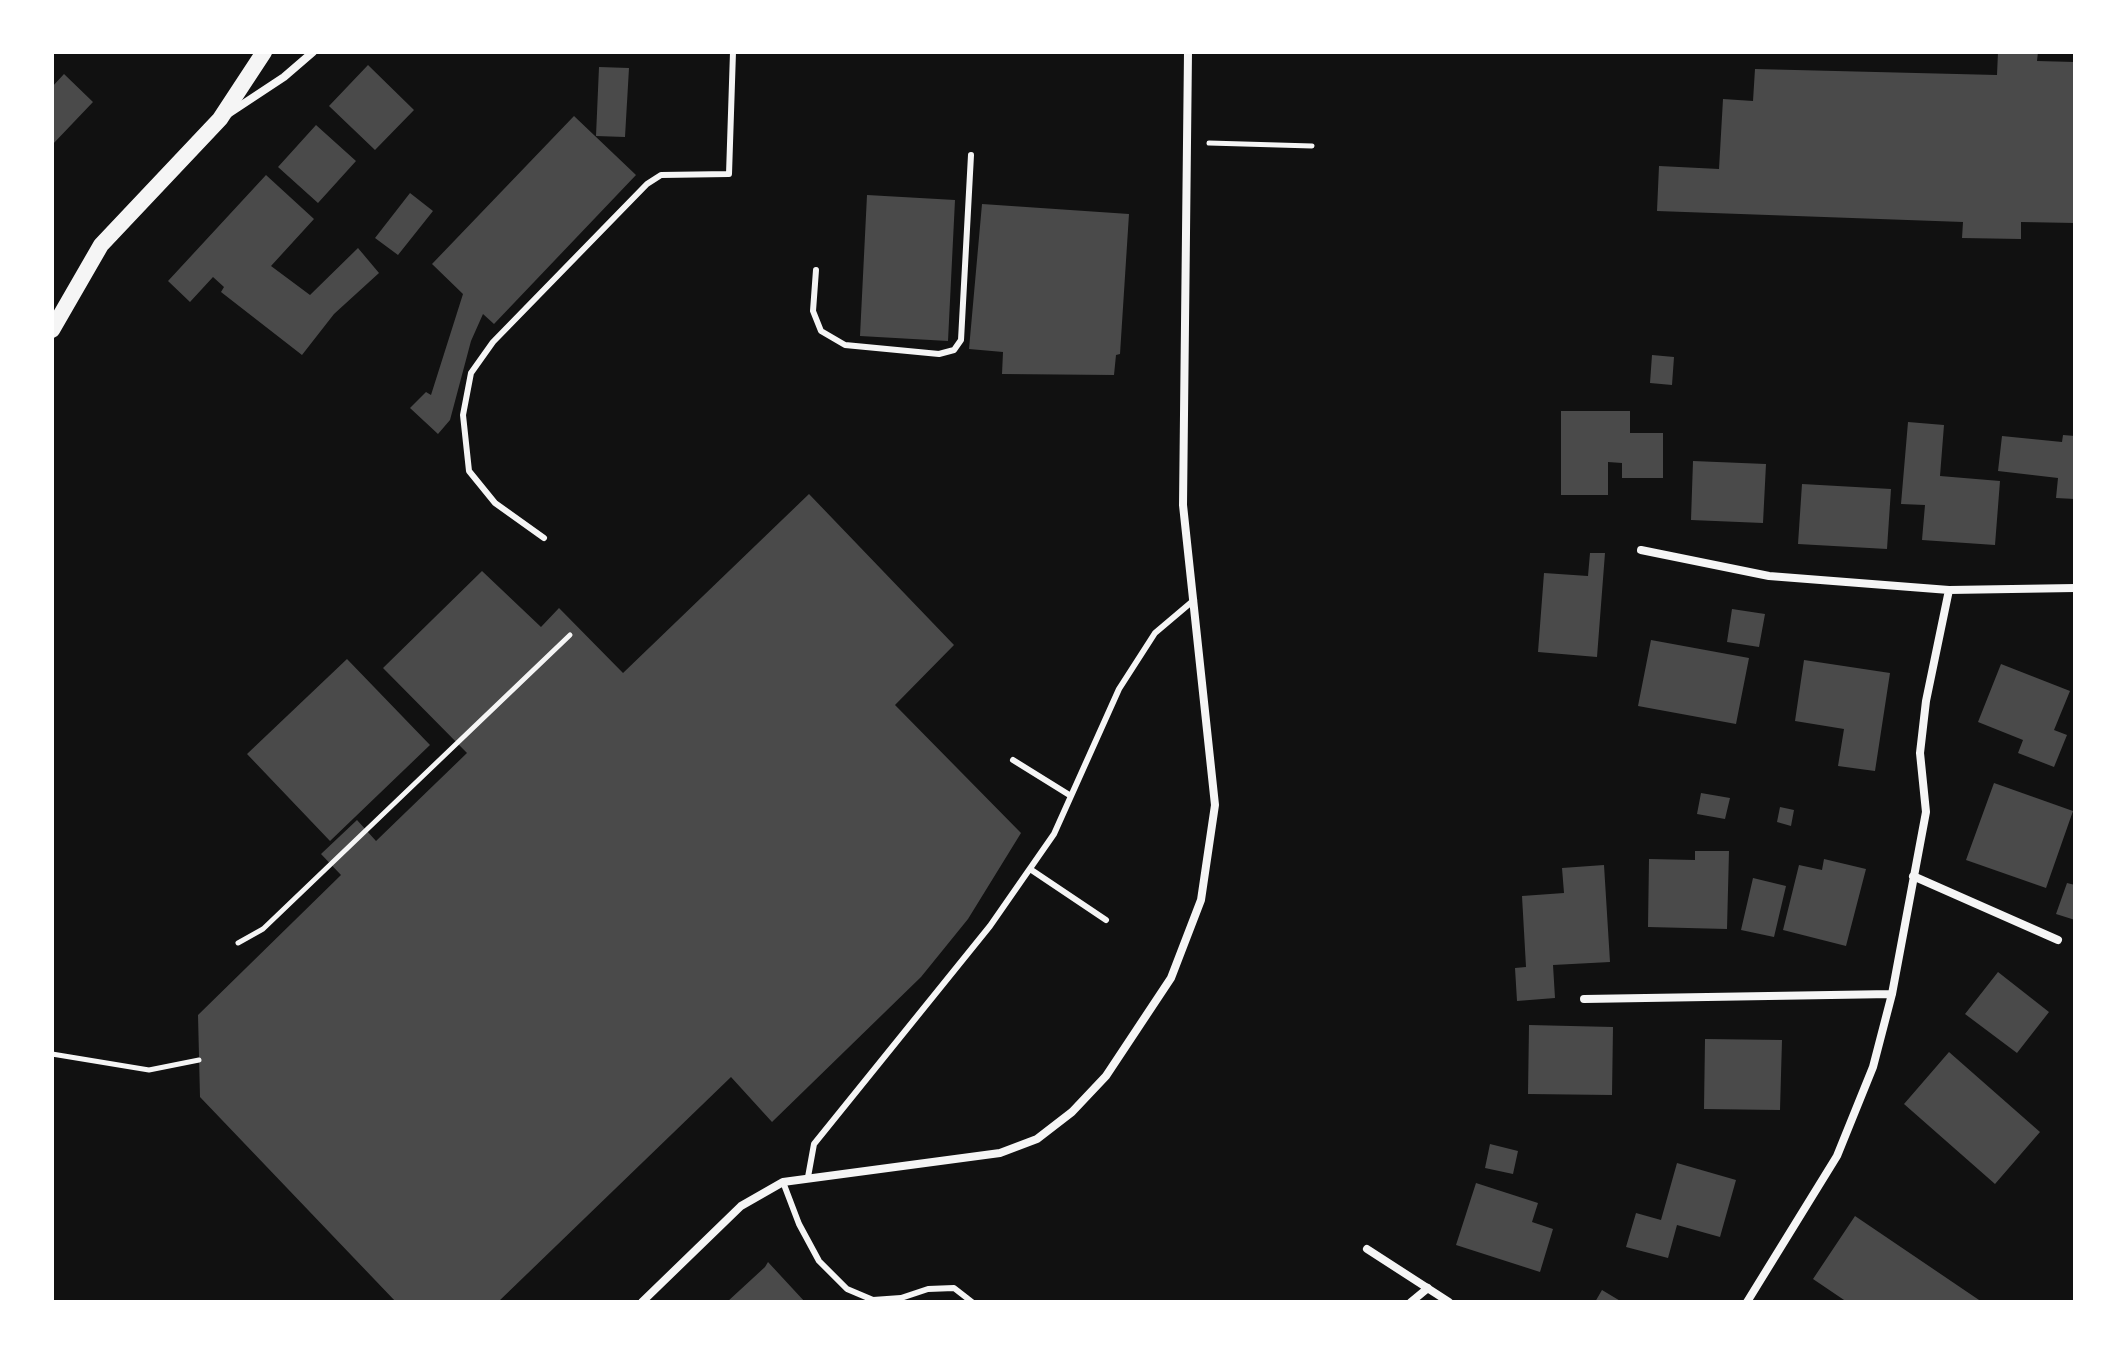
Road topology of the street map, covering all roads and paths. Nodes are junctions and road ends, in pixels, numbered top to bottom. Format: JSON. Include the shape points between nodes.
{"nodes":[{"id":1,"x":264,"y":52,"type":"edge"},
{"id":2,"x":313,"y":52,"type":"edge"},
{"id":3,"x":1188,"y":52,"type":"edge"},
{"id":4,"x":734,"y":53,"type":"edge"},
{"id":5,"x":220,"y":119,"type":"junction"},
{"id":6,"x":1186,"y":142,"type":"junction"},
{"id":7,"x":1312,"y":146,"type":"dead end"},
{"id":8,"x":971,"y":155,"type":"dead end"},
{"id":9,"x":816,"y":270,"type":"dead end"},
{"id":10,"x":52,"y":330,"type":"edge"},
{"id":11,"x":544,"y":538,"type":"dead end"},
{"id":12,"x":1641,"y":550,"type":"dead end"},
{"id":13,"x":2075,"y":588,"type":"edge"},
{"id":14,"x":1949,"y":590,"type":"junction"},
{"id":15,"x":1194,"y":600,"type":"junction"},
{"id":16,"x":570,"y":635,"type":"dead end"},
{"id":17,"x":1013,"y":760,"type":"dead end"},
{"id":18,"x":1071,"y":796,"type":"junction"},
{"id":19,"x":1030,"y":869,"type":"junction"},
{"id":20,"x":1913,"y":876,"type":"junction"},
{"id":21,"x":1106,"y":920,"type":"dead end"},
{"id":22,"x":2058,"y":940,"type":"dead end"},
{"id":23,"x":238,"y":943,"type":"dead end"},
{"id":24,"x":1892,"y":994,"type":"junction"},
{"id":25,"x":1584,"y":999,"type":"dead end"},
{"id":26,"x":52,"y":1054,"type":"edge"},
{"id":27,"x":199,"y":1060,"type":"dead end"},
{"id":28,"x":808,"y":1177,"type":"junction"},
{"id":29,"x":783,"y":1182,"type":"junction"},
{"id":30,"x":1367,"y":1249,"type":"dead end"},
{"id":31,"x":1428,"y":1288,"type":"junction"},
{"id":32,"x":642,"y":1302,"type":"edge"},
{"id":33,"x":972,"y":1302,"type":"edge"},
{"id":34,"x":1411,"y":1302,"type":"edge"},
{"id":35,"x":1449,"y":1302,"type":"edge"},
{"id":36,"x":1747,"y":1302,"type":"edge"}],
"edges":[{"from":1,"to":5,"type":"main road"},
{"from":2,"to":5,"type":"street"},
{"from":3,"to":6,"type":"street"},
{"from":4,"to":11,"type":"lane","via":[[729,174],[661,175],[635,195],[493,342],[471,373],[463,415],[469,471],[495,503]]},
{"from":5,"to":10,"type":"main road","via":[[101,245]]},
{"from":6,"to":7,"type":"path"},
{"from":6,"to":15,"type":"street","via":[[1183,505]]},
{"from":8,"to":9,"type":"lane","via":[[961,340],[954,350],[939,354],[845,345],[821,331],[813,311]]},
{"from":12,"to":14,"type":"street","via":[[1769,576]]},
{"from":13,"to":14,"type":"street"},
{"from":14,"to":20,"type":"street","via":[[1926,701],[1920,753],[1926,812]]},
{"from":15,"to":18,"type":"lane","via":[[1155,633],[1119,689]]},
{"from":15,"to":28,"type":"street","via":[[1215,805],[1201,900],[1171,978],[1144,1021],[1106,1076],[1037,1139],[1000,1153]]},
{"from":16,"to":23,"type":"path","via":[[263,929]]},
{"from":17,"to":18,"type":"lane"},
{"from":18,"to":19,"type":"lane"},
{"from":19,"to":21,"type":"lane"},
{"from":19,"to":28,"type":"lane","via":[[814,1144]]},
{"from":20,"to":22,"type":"street"},
{"from":20,"to":24,"type":"street"},
{"from":24,"to":25,"type":"street"},
{"from":24,"to":36,"type":"street","via":[[1873,1067],[1837,1156]]},
{"from":26,"to":27,"type":"path","via":[[149,1070]]},
{"from":28,"to":29,"type":"street"},
{"from":29,"to":32,"type":"street","via":[[741,1206]]},
{"from":29,"to":33,"type":"lane","via":[[819,1261],[847,1289],[873,1300],[954,1288]]},
{"from":30,"to":31,"type":"street"},
{"from":31,"to":34,"type":"street"},
{"from":31,"to":35,"type":"street"}]}
